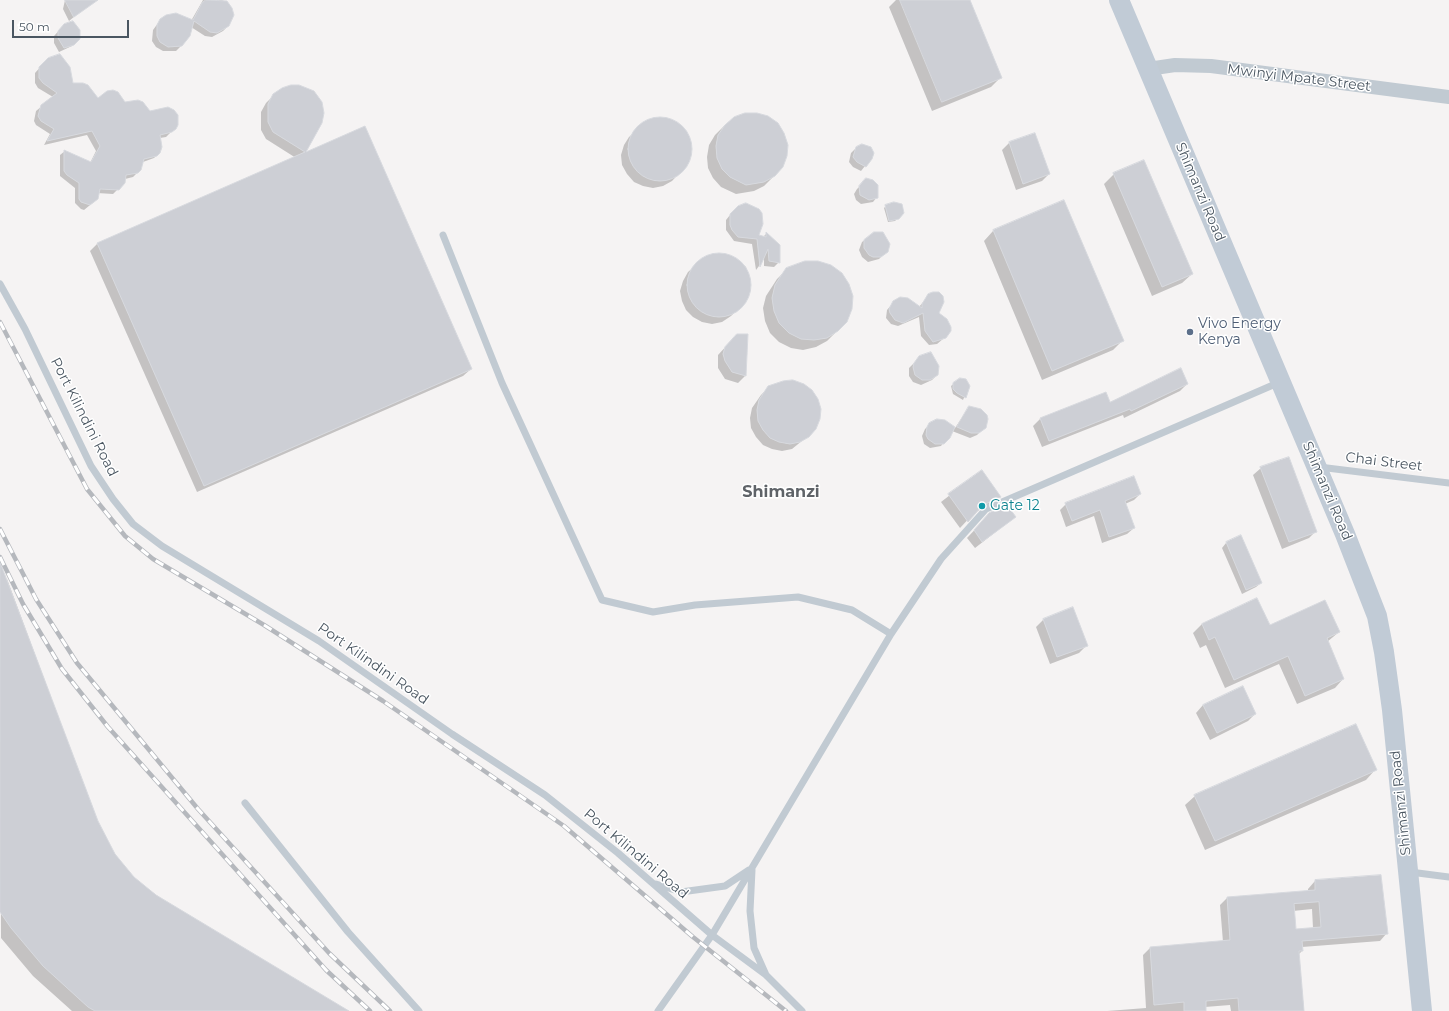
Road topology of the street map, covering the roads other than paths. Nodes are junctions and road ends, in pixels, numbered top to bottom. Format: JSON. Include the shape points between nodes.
{"nodes":[{"id":1,"x":1119,"y":0,"type":"edge"},
{"id":2,"x":1148,"y":70,"type":"junction"},
{"id":3,"x":1449,"y":97,"type":"edge"},
{"id":4,"x":443,"y":235,"type":"dead end"},
{"id":5,"x":0,"y":284,"type":"edge"},
{"id":6,"x":1280,"y":382,"type":"junction"},
{"id":7,"x":1316,"y":467,"type":"junction"},
{"id":8,"x":1449,"y":483,"type":"edge"},
{"id":9,"x":891,"y":634,"type":"junction"},
{"id":10,"x":246,"y":803,"type":"dead end"},
{"id":11,"x":752,"y":868,"type":"junction"},
{"id":12,"x":1408,"y":872,"type":"junction"},
{"id":13,"x":1449,"y":877,"type":"edge"},
{"id":14,"x":652,"y":883,"type":"junction"},
{"id":15,"x":712,"y":935,"type":"junction"},
{"id":16,"x":766,"y":975,"type":"junction"},
{"id":17,"x":419,"y":1011,"type":"edge"},
{"id":18,"x":658,"y":1011,"type":"edge"},
{"id":19,"x":802,"y":1011,"type":"edge"},
{"id":20,"x":1422,"y":1011,"type":"edge"}],
"edges":[{"from":1,"to":2,"type":"main road","name":"Shimanzi Road"},
{"from":2,"to":3,"type":"street","name":"Mwinyi Mpate Street","via":[[1175,65],[1211,66]]},
{"from":2,"to":6,"type":"main road","name":"Shimanzi Road"},
{"from":4,"to":9,"type":"lane","via":[[502,383],[602,600],[653,612],[695,605],[798,597],[852,610]]},
{"from":5,"to":14,"type":"lane","name":"Port Kilindini Road","via":[[25,329],[91,466],[133,524],[162,546],[319,641],[545,795]]},
{"from":6,"to":7,"type":"main road","name":"Shimanzi Road"},
{"from":6,"to":9,"type":"lane","via":[[986,509],[941,559]]},
{"from":7,"to":8,"type":"lane","name":"Chai Street"},
{"from":7,"to":12,"type":"main road","name":"Shimanzi Road","via":[[1377,616],[1392,710]]},
{"from":9,"to":11,"type":"lane"},
{"from":10,"to":17,"type":"lane","via":[[348,932]]},
{"from":11,"to":14,"type":"lane","via":[[724,886],[681,892]]},
{"from":11,"to":15,"type":"lane"},
{"from":11,"to":16,"type":"lane","via":[[750,911],[754,948]]},
{"from":12,"to":13,"type":"lane"},
{"from":12,"to":20,"type":"main road","name":"Shimanzi Road"},
{"from":14,"to":15,"type":"lane","name":"Port Kilindini Road"},
{"from":15,"to":16,"type":"lane","name":"Port Kilindini Road"},
{"from":15,"to":18,"type":"lane"},
{"from":16,"to":19,"type":"lane","name":"Port Kilindini Road"}]}
